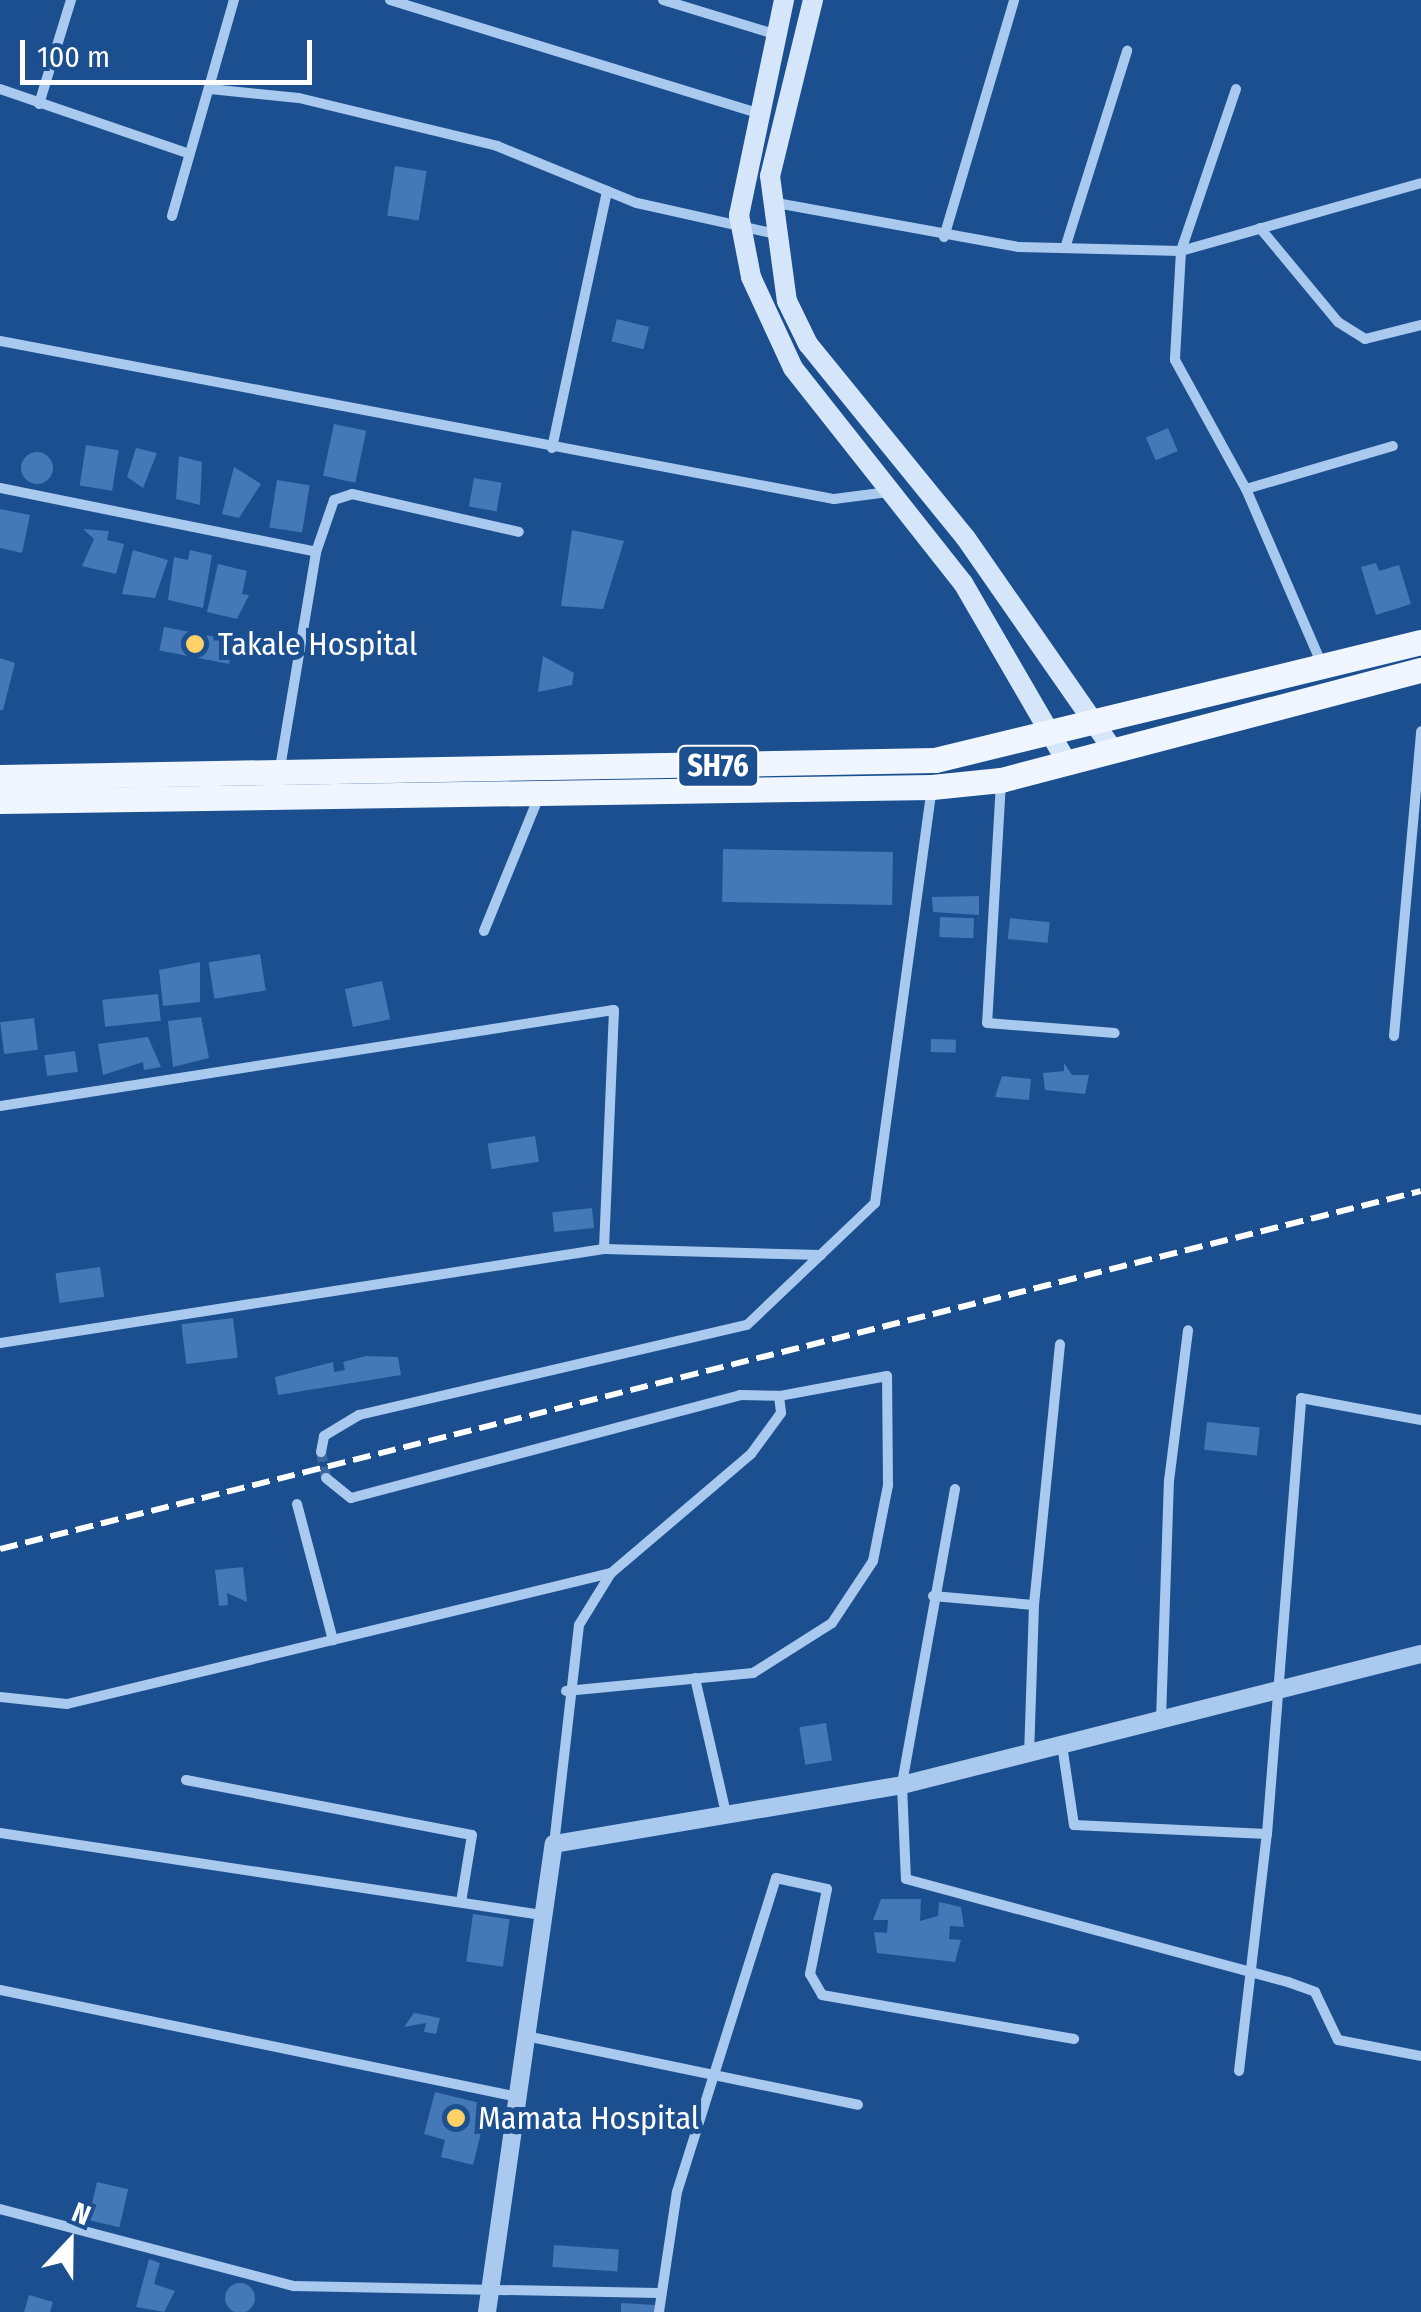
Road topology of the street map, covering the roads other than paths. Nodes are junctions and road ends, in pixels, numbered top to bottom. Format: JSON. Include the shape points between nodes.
{"nodes":[{"id":1,"x":72,"y":0,"type":"edge"},
{"id":2,"x":234,"y":0,"type":"edge"},
{"id":3,"x":390,"y":0,"type":"edge"},
{"id":4,"x":663,"y":0,"type":"edge"},
{"id":5,"x":784,"y":0,"type":"edge"},
{"id":6,"x":813,"y":0,"type":"edge"},
{"id":7,"x":1014,"y":0,"type":"edge"},
{"id":8,"x":774,"y":34,"type":"junction"},
{"id":9,"x":1127,"y":51,"type":"dead end"},
{"id":10,"x":0,"y":89,"type":"edge"},
{"id":11,"x":210,"y":89,"type":"junction"},
{"id":12,"x":1236,"y":89,"type":"dead end"},
{"id":13,"x":39,"y":104,"type":"junction"},
{"id":14,"x":755,"y":112,"type":"junction"},
{"id":15,"x":187,"y":153,"type":"junction"},
{"id":16,"x":1421,"y":182,"type":"edge"},
{"id":17,"x":608,"y":191,"type":"junction"},
{"id":18,"x":769,"y":202,"type":"junction"},
{"id":19,"x":172,"y":216,"type":"dead end"},
{"id":20,"x":1260,"y":228,"type":"junction"},
{"id":21,"x":739,"y":232,"type":"junction"},
{"id":22,"x":771,"y":232,"type":"junction"},
{"id":23,"x":944,"y":236,"type":"junction"},
{"id":24,"x":1065,"y":248,"type":"junction"},
{"id":25,"x":1181,"y":251,"type":"junction"},
{"id":26,"x":1421,"y":325,"type":"edge"},
{"id":27,"x":0,"y":341,"type":"edge"},
{"id":28,"x":1393,"y":446,"type":"dead end"},
{"id":29,"x":552,"y":448,"type":"junction"},
{"id":30,"x":0,"y":488,"type":"edge"},
{"id":31,"x":1246,"y":489,"type":"junction"},
{"id":32,"x":890,"y":492,"type":"junction"},
{"id":33,"x":519,"y":532,"type":"dead end"},
{"id":34,"x":316,"y":552,"type":"junction"},
{"id":35,"x":1421,"y":642,"type":"edge"},
{"id":36,"x":1323,"y":669,"type":"junction"},
{"id":37,"x":1421,"y":670,"type":"edge"},
{"id":38,"x":1100,"y":723,"type":"junction"},
{"id":39,"x":1421,"y":731,"type":"edge"},
{"id":40,"x":1053,"y":734,"type":"junction"},
{"id":41,"x":1114,"y":750,"type":"junction"},
{"id":42,"x":1068,"y":764,"type":"junction"},
{"id":43,"x":280,"y":768,"type":"junction"},
{"id":44,"x":0,"y":777,"type":"edge"},
{"id":45,"x":1002,"y":780,"type":"junction"},
{"id":46,"x":932,"y":787,"type":"junction"},
{"id":47,"x":538,"y":799,"type":"junction"},
{"id":48,"x":0,"y":802,"type":"edge"},
{"id":49,"x":484,"y":931,"type":"dead end"},
{"id":50,"x":1115,"y":1033,"type":"dead end"},
{"id":51,"x":1394,"y":1036,"type":"dead end"},
{"id":52,"x":0,"y":1106,"type":"edge"},
{"id":53,"x":604,"y":1249,"type":"junction"},
{"id":54,"x":820,"y":1255,"type":"junction"},
{"id":55,"x":1188,"y":1330,"type":"dead end"},
{"id":56,"x":0,"y":1343,"type":"edge"},
{"id":57,"x":1060,"y":1344,"type":"dead end"},
{"id":58,"x":778,"y":1396,"type":"junction"},
{"id":59,"x":1421,"y":1420,"type":"edge"},
{"id":60,"x":320,"y":1452,"type":"dead end"},
{"id":61,"x":326,"y":1478,"type":"dead end"},
{"id":62,"x":955,"y":1489,"type":"dead end"},
{"id":63,"x":297,"y":1504,"type":"dead end"},
{"id":64,"x":612,"y":1573,"type":"junction"},
{"id":65,"x":933,"y":1596,"type":"junction"},
{"id":66,"x":1034,"y":1605,"type":"junction"},
{"id":67,"x":334,"y":1640,"type":"junction"},
{"id":68,"x":1421,"y":1654,"type":"edge"},
{"id":69,"x":695,"y":1678,"type":"junction"},
{"id":70,"x":1280,"y":1689,"type":"junction"},
{"id":71,"x":566,"y":1690,"type":"junction"},
{"id":72,"x":0,"y":1698,"type":"edge"},
{"id":73,"x":1161,"y":1720,"type":"junction"},
{"id":74,"x":1062,"y":1744,"type":"junction"},
{"id":75,"x":1029,"y":1753,"type":"junction"},
{"id":76,"x":186,"y":1780,"type":"dead end"},
{"id":77,"x":902,"y":1785,"type":"junction"},
{"id":78,"x":726,"y":1813,"type":"junction"},
{"id":79,"x":0,"y":1833,"type":"edge"},
{"id":80,"x":1267,"y":1834,"type":"junction"},
{"id":81,"x":554,"y":1844,"type":"junction"},
{"id":82,"x":461,"y":1902,"type":"junction"},
{"id":83,"x":542,"y":1916,"type":"junction"},
{"id":84,"x":1250,"y":1977,"type":"junction"},
{"id":85,"x":0,"y":1990,"type":"edge"},
{"id":86,"x":526,"y":2036,"type":"junction"},
{"id":87,"x":1074,"y":2039,"type":"dead end"},
{"id":88,"x":1421,"y":2056,"type":"edge"},
{"id":89,"x":1239,"y":2071,"type":"dead end"},
{"id":90,"x":711,"y":2073,"type":"junction"},
{"id":91,"x":520,"y":2098,"type":"junction"},
{"id":92,"x":858,"y":2104,"type":"dead end"},
{"id":93,"x":0,"y":2209,"type":"edge"},
{"id":94,"x":491,"y":2285,"type":"junction"},
{"id":95,"x":658,"y":2293,"type":"junction"},
{"id":96,"x":487,"y":2312,"type":"edge"},
{"id":97,"x":660,"y":2312,"type":"edge"}],
"edges":[{"from":1,"to":13,"type":"street"},
{"from":2,"to":11,"type":"street"},
{"from":3,"to":14,"type":"street"},
{"from":4,"to":8,"type":"street"},
{"from":5,"to":8,"type":"main road"},
{"from":6,"to":18,"type":"main road","via":[[777,125]]},
{"from":7,"to":23,"type":"street"},
{"from":8,"to":14,"type":"main road"},
{"from":9,"to":24,"type":"street"},
{"from":10,"to":13,"type":"street"},
{"from":11,"to":15,"type":"street"},
{"from":11,"to":17,"type":"street","via":[[298,98],[497,146]]},
{"from":12,"to":25,"type":"street"},
{"from":13,"to":15,"type":"street"},
{"from":14,"to":21,"type":"main road"},
{"from":15,"to":19,"type":"street"},
{"from":16,"to":20,"type":"street"},
{"from":17,"to":21,"type":"street"},
{"from":17,"to":29,"type":"street"},
{"from":18,"to":22,"type":"main road"},
{"from":18,"to":23,"type":"street"},
{"from":20,"to":25,"type":"street"},
{"from":20,"to":26,"type":"street","via":[[1338,322],[1365,339]]},
{"from":21,"to":22,"type":"street"},
{"from":21,"to":32,"type":"main road","via":[[792,368]]},
{"from":22,"to":38,"type":"main road","via":[[776,270],[808,344]]},
{"from":23,"to":24,"type":"street"},
{"from":24,"to":25,"type":"street"},
{"from":25,"to":31,"type":"street","via":[[1175,360]]},
{"from":27,"to":29,"type":"street"},
{"from":28,"to":31,"type":"street"},
{"from":29,"to":32,"type":"street","via":[[834,500]]},
{"from":30,"to":34,"type":"street"},
{"from":31,"to":36,"type":"street"},
{"from":32,"to":40,"type":"main road","via":[[973,598]]},
{"from":33,"to":34,"type":"street","via":[[352,494],[325,514]]},
{"from":34,"to":43,"type":"street"},
{"from":35,"to":36,"type":"main road","number":"SH76"},
{"from":36,"to":38,"type":"main road","number":"SH76"},
{"from":37,"to":41,"type":"main road","number":"SH76"},
{"from":38,"to":40,"type":"main road","number":"SH76"},
{"from":38,"to":41,"type":"main road"},
{"from":39,"to":51,"type":"street"},
{"from":40,"to":42,"type":"main road"},
{"from":40,"to":43,"type":"main road","number":"SH76","via":[[936,760],[865,764]]},
{"from":41,"to":42,"type":"main road","number":"SH76"},
{"from":42,"to":45,"type":"main road","number":"SH76"},
{"from":43,"to":44,"type":"main road","number":"SH76"},
{"from":45,"to":46,"type":"main road","number":"SH76"},
{"from":45,"to":50,"type":"street","via":[[988,1023]]},
{"from":46,"to":47,"type":"main road","number":"SH76"},
{"from":46,"to":54,"type":"street","via":[[874,1203]]},
{"from":47,"to":48,"type":"main road","number":"SH76"},
{"from":47,"to":49,"type":"street"},
{"from":52,"to":53,"type":"street","via":[[614,1010]]},
{"from":53,"to":54,"type":"street"},
{"from":53,"to":56,"type":"street"},
{"from":54,"to":60,"type":"street","via":[[746,1324],[359,1414],[324,1436]]},
{"from":55,"to":73,"type":"street","via":[[1169,1480]]},
{"from":57,"to":66,"type":"street"},
{"from":58,"to":61,"type":"street","via":[[740,1394],[350,1498]]},
{"from":58,"to":64,"type":"street","via":[[770,1432],[723,1484]]},
{"from":58,"to":69,"type":"street","via":[[886,1376],[888,1485],[873,1561],[832,1623],[753,1673]]},
{"from":59,"to":70,"type":"street","via":[[1301,1398]]},
{"from":62,"to":65,"type":"street"},
{"from":63,"to":67,"type":"street"},
{"from":64,"to":67,"type":"street"},
{"from":64,"to":71,"type":"street","via":[[578,1625]]},
{"from":65,"to":66,"type":"street"},
{"from":65,"to":77,"type":"street"},
{"from":66,"to":75,"type":"street"},
{"from":67,"to":72,"type":"street","via":[[68,1704]]},
{"from":68,"to":70,"type":"street"},
{"from":69,"to":71,"type":"street"},
{"from":69,"to":78,"type":"street"},
{"from":70,"to":73,"type":"street"},
{"from":70,"to":80,"type":"street"},
{"from":71,"to":81,"type":"street"},
{"from":73,"to":74,"type":"street"},
{"from":74,"to":75,"type":"street"},
{"from":74,"to":80,"type":"street","via":[[1074,1824]]},
{"from":75,"to":77,"type":"street"},
{"from":76,"to":82,"type":"street","via":[[472,1835]]},
{"from":77,"to":78,"type":"street"},
{"from":77,"to":84,"type":"street","via":[[906,1879]]},
{"from":78,"to":81,"type":"street"},
{"from":79,"to":82,"type":"street"},
{"from":80,"to":84,"type":"street"},
{"from":81,"to":83,"type":"street"},
{"from":82,"to":83,"type":"street"},
{"from":83,"to":86,"type":"street"},
{"from":84,"to":88,"type":"street","via":[[1315,1992],[1338,2040]]},
{"from":84,"to":89,"type":"street"},
{"from":85,"to":91,"type":"street"},
{"from":86,"to":90,"type":"street"},
{"from":86,"to":91,"type":"street"},
{"from":87,"to":90,"type":"street","via":[[822,1995],[810,1974],[826,1890],[776,1878]]},
{"from":90,"to":92,"type":"street"},
{"from":90,"to":95,"type":"street"},
{"from":91,"to":94,"type":"street"},
{"from":93,"to":94,"type":"street","via":[[294,2286]]},
{"from":94,"to":95,"type":"street"},
{"from":94,"to":96,"type":"street"},
{"from":95,"to":97,"type":"street"}]}
